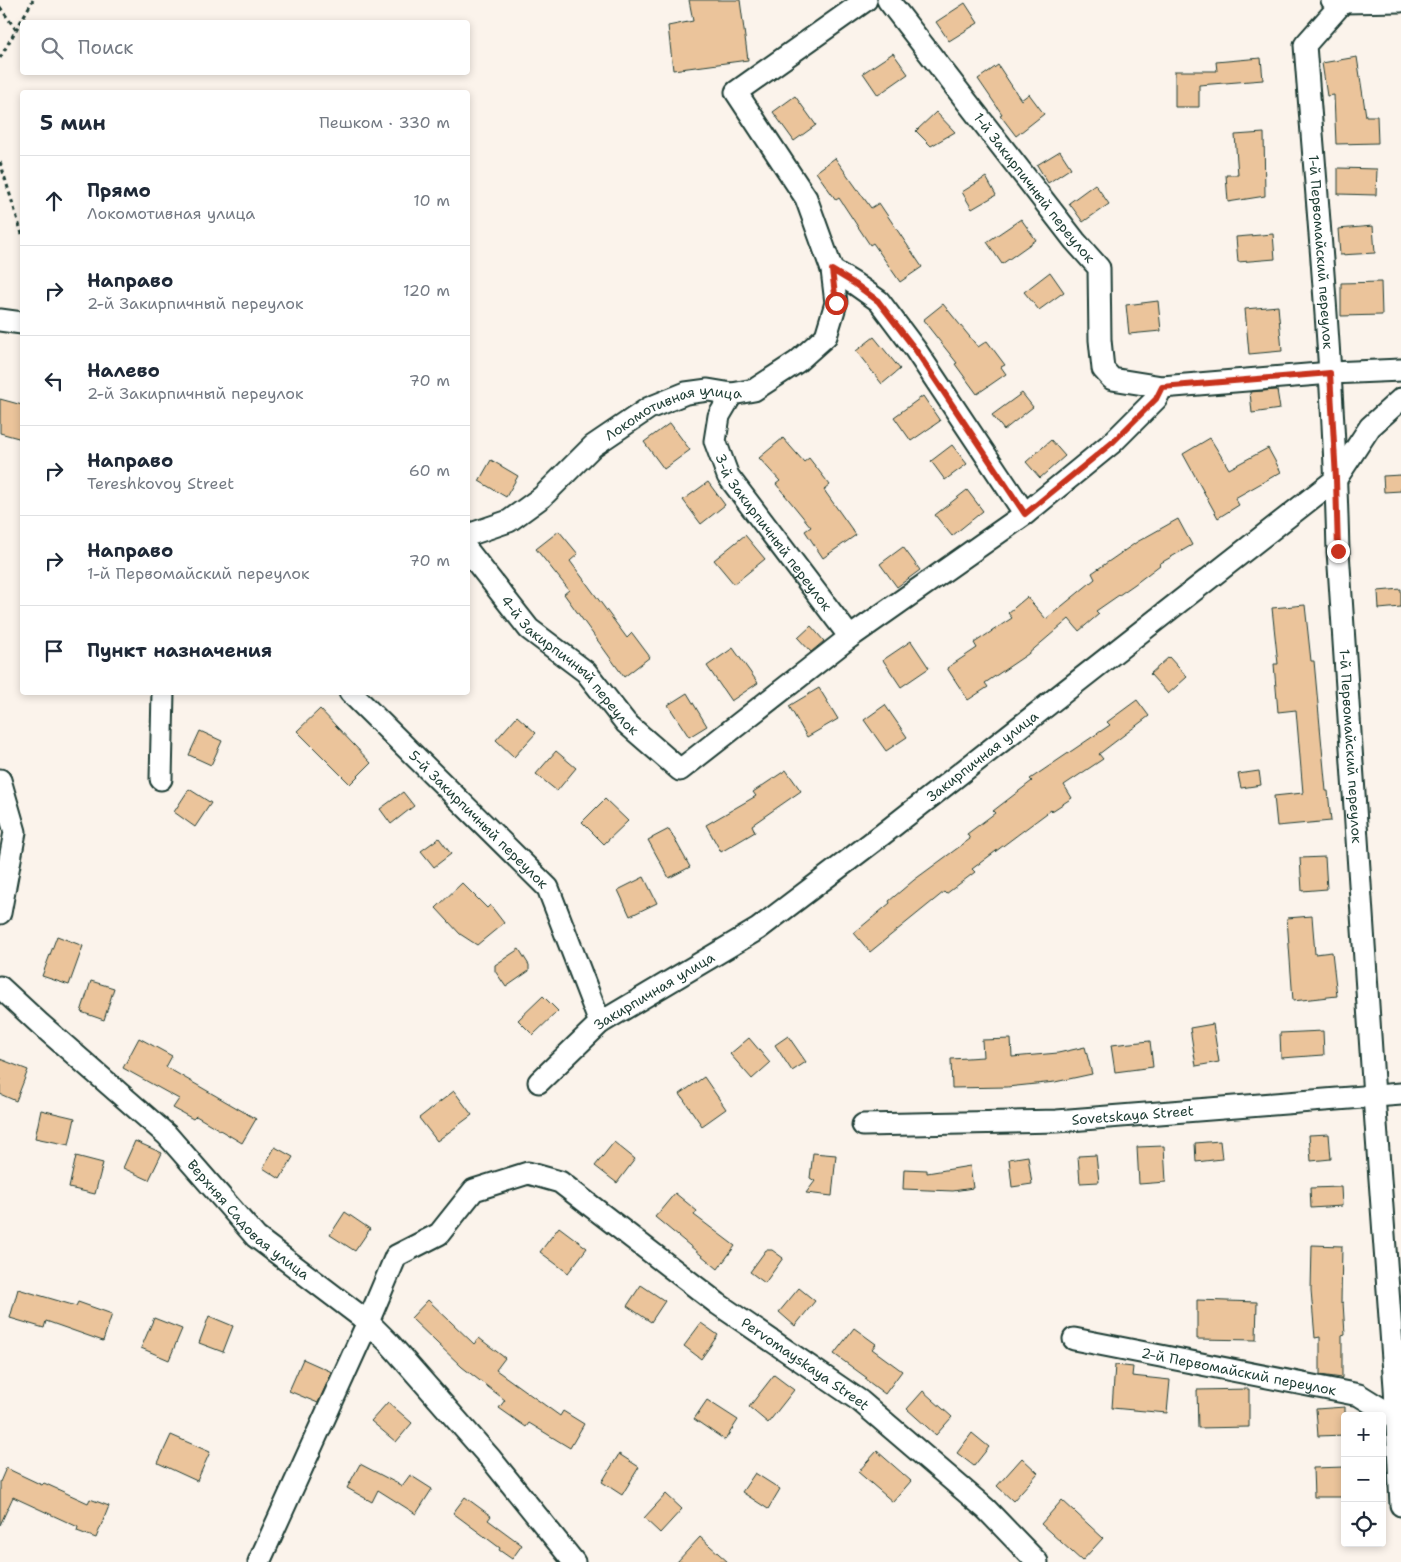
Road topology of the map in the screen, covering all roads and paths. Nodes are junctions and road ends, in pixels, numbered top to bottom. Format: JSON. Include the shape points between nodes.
{"nodes":[{"id":1,"x":33,"y":0,"type":"edge"},
{"id":2,"x":866,"y":0,"type":"edge"},
{"id":3,"x":888,"y":0,"type":"edge"},
{"id":4,"x":1338,"y":1,"type":"edge"},
{"id":5,"x":1401,"y":1,"type":"edge"},
{"id":6,"x":0,"y":7,"type":"edge"},
{"id":7,"x":22,"y":20,"type":"edge"},
{"id":8,"x":20,"y":23,"type":"edge"},
{"id":9,"x":16,"y":30,"type":"junction"},
{"id":10,"x":0,"y":58,"type":"edge"},
{"id":11,"x":0,"y":162,"type":"edge"},
{"id":12,"x":20,"y":227,"type":"edge"},
{"id":13,"x":832,"y":270,"type":"junction"},
{"id":14,"x":0,"y":320,"type":"edge"},
{"id":15,"x":20,"y":323,"type":"edge"},
{"id":16,"x":1401,"y":370,"type":"edge"},
{"id":17,"x":1330,"y":373,"type":"junction"},
{"id":18,"x":1162,"y":387,"type":"junction"},
{"id":19,"x":732,"y":394,"type":"junction"},
{"id":20,"x":1401,"y":399,"type":"edge"},
{"id":21,"x":1336,"y":479,"type":"junction"},
{"id":22,"x":1025,"y":514,"type":"junction"},
{"id":23,"x":470,"y":534,"type":"edge"},
{"id":24,"x":470,"y":554,"type":"edge"},
{"id":25,"x":850,"y":637,"type":"junction"},
{"id":26,"x":162,"y":695,"type":"edge"},
{"id":27,"x":353,"y":695,"type":"edge"},
{"id":28,"x":161,"y":779,"type":"dead end"},
{"id":29,"x":0,"y":780,"type":"edge"},
{"id":30,"x":0,"y":914,"type":"edge"},
{"id":31,"x":0,"y":987,"type":"edge"},
{"id":32,"x":600,"y":1023,"type":"junction"},
{"id":33,"x":539,"y":1082,"type":"dead end"},
{"id":34,"x":1401,"y":1094,"type":"edge"},
{"id":35,"x":1374,"y":1096,"type":"junction"},
{"id":36,"x":863,"y":1125,"type":"dead end"},
{"id":37,"x":368,"y":1322,"type":"junction"},
{"id":38,"x":1074,"y":1339,"type":"dead end"},
{"id":39,"x":1396,"y":1418,"type":"junction"},
{"id":40,"x":1401,"y":1505,"type":"edge"},
{"id":41,"x":259,"y":1562,"type":"edge"},
{"id":42,"x":574,"y":1562,"type":"edge"},
{"id":43,"x":1037,"y":1562,"type":"edge"}],
"edges":[{"from":1,"to":7,"type":"path"},
{"from":2,"to":13,"type":"street","name":"Локомотивная улица","via":[[736,92],[806,198]]},
{"from":3,"to":18,"type":"street","name":"1-й Закирпичный переулок","via":[[1098,268],[1103,369],[1112,379]]},
{"from":4,"to":5,"type":"street"},
{"from":4,"to":17,"type":"street","name":"1-й Первомайский переулок","via":[[1305,45]]},
{"from":6,"to":9,"type":"path"},
{"from":8,"to":9,"type":"path"},
{"from":9,"to":10,"type":"path"},
{"from":11,"to":12,"type":"path"},
{"from":13,"to":19,"type":"street","name":"Локомотивная улица","via":[[836,303],[826,336],[797,362],[754,390]]},
{"from":13,"to":22,"type":"street","via":[[878,301],[915,349]]},
{"from":14,"to":15,"type":"street"},
{"from":16,"to":17,"type":"street","name":"1-й Закирпичный переулок"},
{"from":17,"to":18,"type":"street","name":"1-й Закирпичный переулок"},
{"from":17,"to":21,"type":"street","name":"1-й Первомайский переулок"},
{"from":18,"to":22,"type":"street","via":[[1156,399],[1113,442]]},
{"from":19,"to":23,"type":"street","name":"Локомотивная улица","via":[[708,390],[686,394],[649,408],[593,446],[542,497],[509,521]]},
{"from":19,"to":25,"type":"street","name":"3-й Закирпичный переулок","via":[[719,416],[715,441],[728,476]]},
{"from":20,"to":21,"type":"street","name":"Закирпичная улица","via":[[1370,427]]},
{"from":21,"to":32,"type":"street","name":"Закирпичная улица","via":[[758,929]]},
{"from":21,"to":35,"type":"street","name":"1-й Первомайский переулок"},
{"from":22,"to":25,"type":"street"},
{"from":24,"to":25,"type":"street","name":"4-й Закирпичный переулок","via":[[529,628],[586,672],[626,723],[680,770]]},
{"from":26,"to":28,"type":"street"},
{"from":27,"to":32,"type":"street","name":"5-й Закирпичный переулок","via":[[548,888]]},
{"from":29,"to":30,"type":"street","via":[[15,832]]},
{"from":31,"to":37,"type":"street","name":"Верхняя Садовая улица","via":[[167,1135],[256,1237]]},
{"from":32,"to":33,"type":"street","name":"Закирпичная улица"},
{"from":34,"to":35,"type":"street","name":"Sovetskaya Street"},
{"from":35,"to":36,"type":"street","name":"Sovetskaya Street","via":[[1057,1121]]},
{"from":35,"to":39,"type":"street","name":"1-й Первомайский переулок"},
{"from":37,"to":41,"type":"street"},
{"from":37,"to":42,"type":"street","name":"Верхняя Садовая улица","via":[[491,1459]]},
{"from":37,"to":43,"type":"street","name":"Pervomayskaya Street","via":[[396,1256],[439,1234],[474,1190],[528,1173],[560,1182],[718,1304],[860,1401],[986,1509]]},
{"from":38,"to":39,"type":"street","name":"2-й Первомайский переулок","via":[[1359,1394]]},
{"from":39,"to":40,"type":"street","name":"1-й Первомайский переулок"}]}
